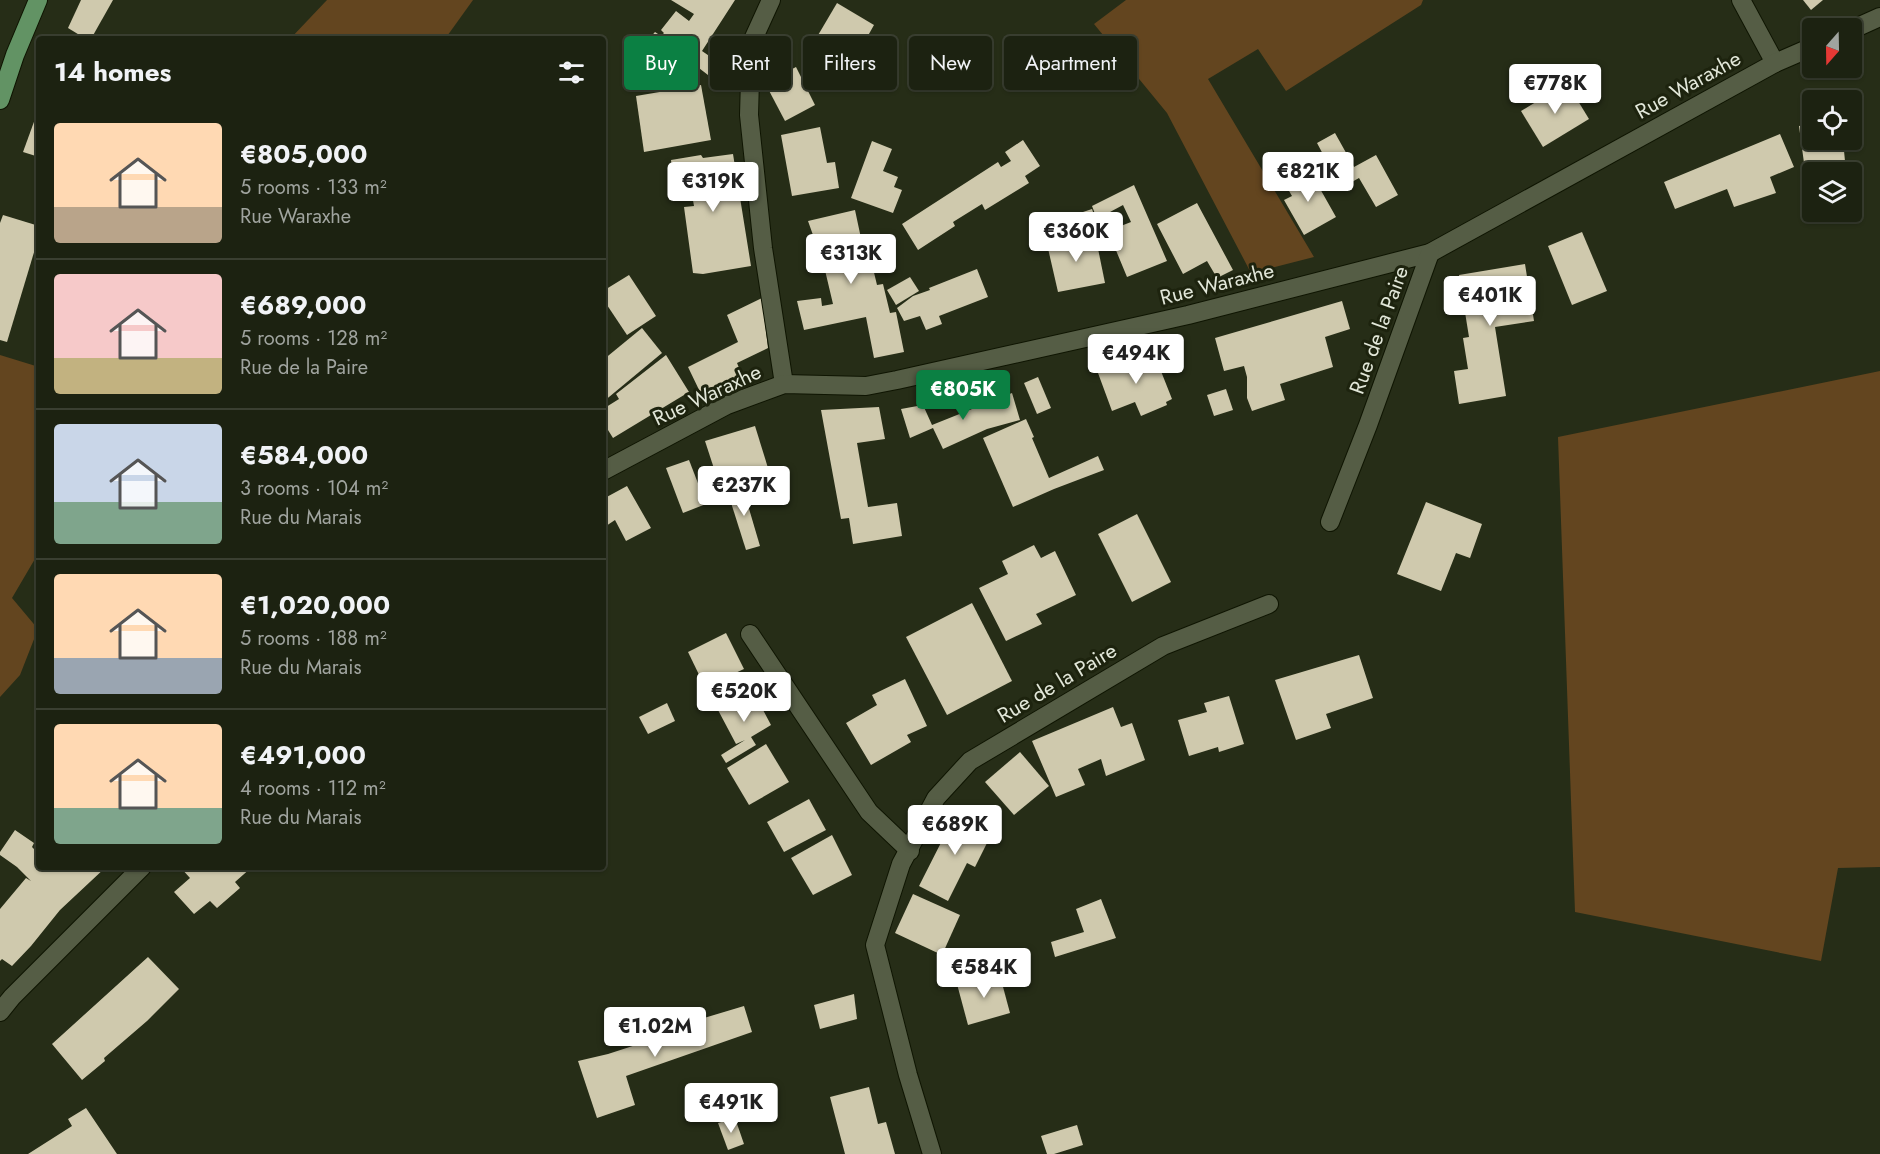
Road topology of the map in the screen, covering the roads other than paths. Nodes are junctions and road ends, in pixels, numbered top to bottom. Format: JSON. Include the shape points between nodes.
{"nodes":[{"id":1,"x":38,"y":0,"type":"edge"},
{"id":2,"x":771,"y":0,"type":"edge"},
{"id":3,"x":1741,"y":0,"type":"edge"},
{"id":4,"x":1880,"y":18,"type":"edge"},
{"id":5,"x":1862,"y":25,"type":"edge"},
{"id":6,"x":1802,"y":51,"type":"edge"},
{"id":7,"x":1775,"y":63,"type":"junction"},
{"id":8,"x":0,"y":100,"type":"edge"},
{"id":9,"x":1430,"y":254,"type":"junction"},
{"id":10,"x":784,"y":384,"type":"junction"},
{"id":11,"x":606,"y":469,"type":"edge"},
{"id":12,"x":1330,"y":522,"type":"dead end"},
{"id":13,"x":1269,"y":604,"type":"dead end"},
{"id":14,"x":750,"y":634,"type":"dead end"},
{"id":15,"x":910,"y":851,"type":"junction"},
{"id":16,"x":139,"y":870,"type":"edge"},
{"id":17,"x":0,"y":1012,"type":"edge"},
{"id":18,"x":932,"y":1154,"type":"edge"}],
"edges":[{"from":1,"to":8,"type":"main road"},
{"from":2,"to":10,"type":"street","via":[[751,44],[749,115],[763,248]]},
{"from":3,"to":7,"type":"street"},
{"from":4,"to":5,"type":"street"},
{"from":6,"to":7,"type":"street","name":"Rue Waraxhe"},
{"from":7,"to":9,"type":"street","name":"Rue Waraxhe"},
{"from":9,"to":10,"type":"street","name":"Rue Waraxhe","via":[[1188,315],[897,380],[866,386]]},
{"from":9,"to":12,"type":"street","name":"Rue de la Paire"},
{"from":10,"to":11,"type":"street","name":"Rue Waraxhe","via":[[727,405]]},
{"from":13,"to":15,"type":"street","name":"Rue de la Paire","via":[[1163,646],[970,761],[936,798]]},
{"from":14,"to":15,"type":"street","via":[[869,812]]},
{"from":15,"to":18,"type":"street","name":"Rue de la Paire","via":[[901,864],[874,945]]},
{"from":16,"to":17,"type":"street"}]}
